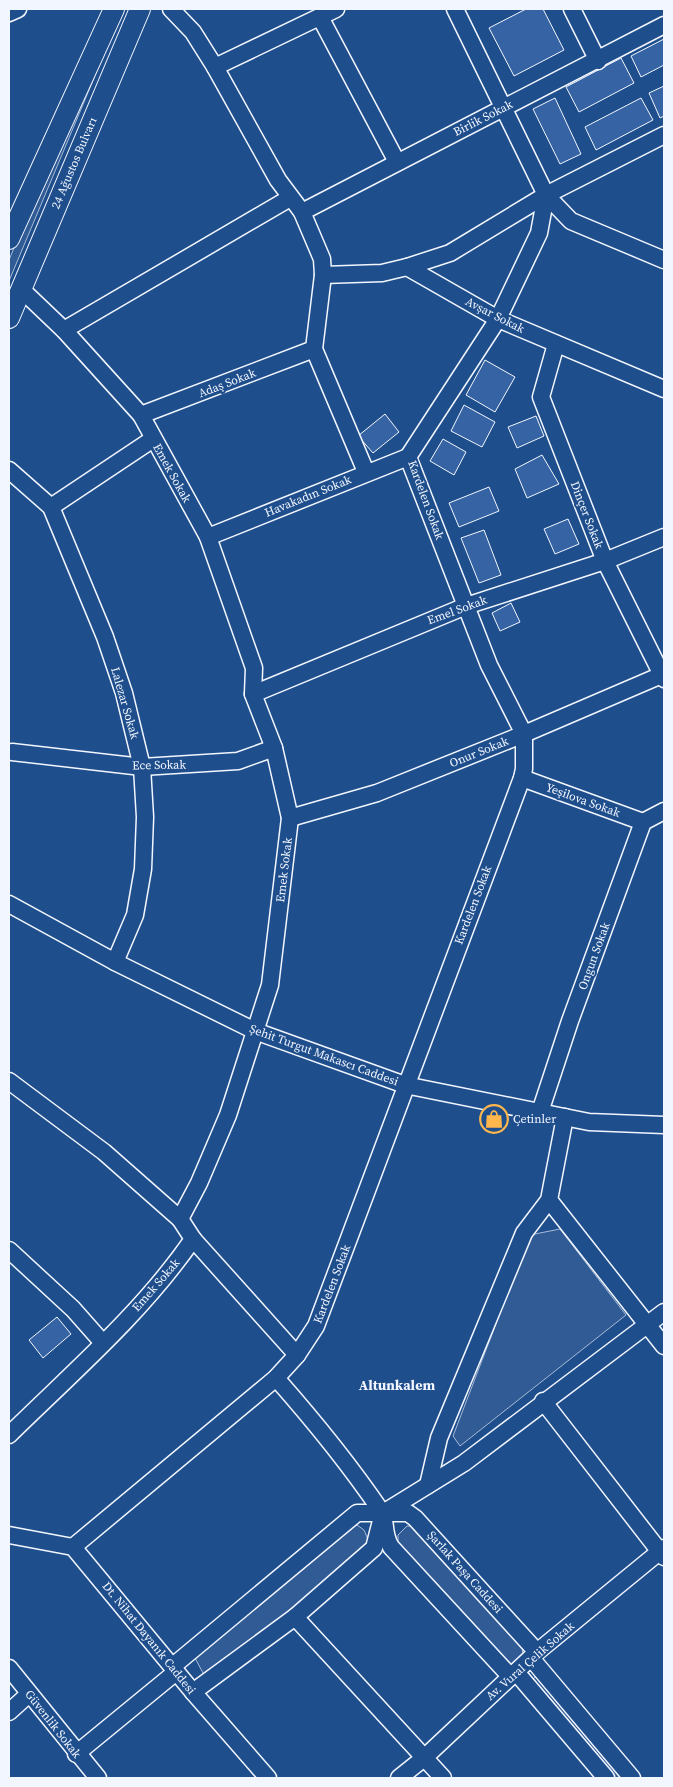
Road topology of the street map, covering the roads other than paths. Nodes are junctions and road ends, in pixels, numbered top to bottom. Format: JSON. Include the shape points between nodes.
{"nodes":[{"id":1,"x":18,"y":9,"type":"edge"},
{"id":2,"x":114,"y":9,"type":"edge"},
{"id":3,"x":140,"y":9,"type":"edge"},
{"id":4,"x":171,"y":9,"type":"edge"},
{"id":5,"x":336,"y":9,"type":"edge"},
{"id":6,"x":455,"y":9,"type":"edge"},
{"id":7,"x":572,"y":9,"type":"edge"},
{"id":8,"x":9,"y":14,"type":"edge"},
{"id":9,"x":320,"y":17,"type":"junction"},
{"id":10,"x":664,"y":25,"type":"edge"},
{"id":11,"x":598,"y":61,"type":"junction"},
{"id":12,"x":215,"y":68,"type":"junction"},
{"id":13,"x":504,"y":107,"type":"junction"},
{"id":14,"x":664,"y":135,"type":"edge"},
{"id":15,"x":397,"y":162,"type":"junction"},
{"id":16,"x":546,"y":195,"type":"junction"},
{"id":17,"x":290,"y":198,"type":"junction"},
{"id":18,"x":302,"y":212,"type":"junction"},
{"id":19,"x":9,"y":239,"type":"edge"},
{"id":20,"x":664,"y":260,"type":"edge"},
{"id":21,"x":407,"y":267,"type":"junction"},
{"id":22,"x":323,"y":275,"type":"junction"},
{"id":23,"x":21,"y":289,"type":"junction"},
{"id":24,"x":9,"y":318,"type":"edge"},
{"id":25,"x":498,"y":319,"type":"junction"},
{"id":26,"x":64,"y":330,"type":"junction"},
{"id":27,"x":556,"y":344,"type":"junction"},
{"id":28,"x":314,"y":349,"type":"junction"},
{"id":29,"x":664,"y":389,"type":"edge"},
{"id":30,"x":140,"y":415,"type":"junction"},
{"id":31,"x":153,"y":440,"type":"junction"},
{"id":32,"x":408,"y":457,"type":"junction"},
{"id":33,"x":9,"y":470,"type":"edge"},
{"id":34,"x":366,"y":472,"type":"junction"},
{"id":35,"x":51,"y":507,"type":"junction"},
{"id":36,"x":208,"y":537,"type":"junction"},
{"id":37,"x":664,"y":537,"type":"edge"},
{"id":38,"x":605,"y":561,"type":"junction"},
{"id":39,"x":466,"y":606,"type":"junction"},
{"id":40,"x":664,"y":676,"type":"edge"},
{"id":41,"x":253,"y":694,"type":"junction"},
{"id":42,"x":524,"y":734,"type":"junction"},
{"id":43,"x":274,"y":748,"type":"junction"},
{"id":44,"x":12,"y":752,"type":"dead end"},
{"id":45,"x":142,"y":767,"type":"junction"},
{"id":46,"x":522,"y":778,"type":"junction"},
{"id":47,"x":664,"y":811,"type":"edge"},
{"id":48,"x":290,"y":818,"type":"junction"},
{"id":49,"x":644,"y":822,"type":"junction"},
{"id":50,"x":9,"y":904,"type":"edge"},
{"id":51,"x":115,"y":962,"type":"junction"},
{"id":52,"x":255,"y":1031,"type":"junction"},
{"id":53,"x":9,"y":1081,"type":"edge"},
{"id":54,"x":405,"y":1085,"type":"junction"},
{"id":55,"x":540,"y":1112,"type":"junction"},
{"id":56,"x":565,"y":1117,"type":"junction"},
{"id":57,"x":664,"y":1125,"type":"edge"},
{"id":58,"x":549,"y":1200,"type":"junction"},
{"id":59,"x":180,"y":1219,"type":"junction"},
{"id":60,"x":192,"y":1240,"type":"junction"},
{"id":61,"x":9,"y":1250,"type":"edge"},
{"id":62,"x":664,"y":1312,"type":"edge"},
{"id":63,"x":647,"y":1324,"type":"junction"},
{"id":64,"x":103,"y":1343,"type":"junction"},
{"id":65,"x":664,"y":1346,"type":"edge"},
{"id":66,"x":297,"y":1355,"type":"junction"},
{"id":67,"x":276,"y":1378,"type":"junction"},
{"id":68,"x":543,"y":1401,"type":"junction"},
{"id":69,"x":11,"y":1430,"type":"edge"},
{"id":70,"x":428,"y":1485,"type":"junction"},
{"id":71,"x":383,"y":1513,"type":"junction"},
{"id":72,"x":9,"y":1535,"type":"edge"},
{"id":73,"x":74,"y":1547,"type":"junction"},
{"id":74,"x":663,"y":1552,"type":"edge"},
{"id":75,"x":295,"y":1617,"type":"junction"},
{"id":76,"x":534,"y":1655,"type":"junction"},
{"id":77,"x":9,"y":1668,"type":"edge"},
{"id":78,"x":174,"y":1669,"type":"junction"},
{"id":79,"x":513,"y":1674,"type":"junction"},
{"id":80,"x":193,"y":1692,"type":"junction"},
{"id":81,"x":30,"y":1694,"type":"junction"},
{"id":82,"x":9,"y":1712,"type":"edge"},
{"id":83,"x":76,"y":1754,"type":"junction"},
{"id":84,"x":424,"y":1758,"type":"junction"},
{"id":85,"x":98,"y":1778,"type":"edge"},
{"id":86,"x":268,"y":1778,"type":"edge"},
{"id":87,"x":399,"y":1778,"type":"edge"},
{"id":88,"x":443,"y":1778,"type":"edge"},
{"id":89,"x":606,"y":1778,"type":"edge"},
{"id":90,"x":632,"y":1778,"type":"edge"}],
"edges":[{"from":1,"to":8,"type":"street"},
{"from":2,"to":19,"type":"main road"},
{"from":3,"to":23,"type":"main road","name":"24 Ağustos Bulvarı"},
{"from":4,"to":12,"type":"street","via":[[193,32]]},
{"from":5,"to":9,"type":"street"},
{"from":6,"to":13,"type":"street"},
{"from":7,"to":11,"type":"street"},
{"from":9,"to":12,"type":"street"},
{"from":9,"to":15,"type":"street"},
{"from":10,"to":11,"type":"street","name":"Birlik Sokak"},
{"from":11,"to":13,"type":"street","name":"Birlik Sokak"},
{"from":12,"to":17,"type":"street"},
{"from":13,"to":15,"type":"street","name":"Birlik Sokak"},
{"from":13,"to":16,"type":"street"},
{"from":14,"to":16,"type":"street"},
{"from":15,"to":18,"type":"street","name":"Birlik Sokak"},
{"from":16,"to":20,"type":"street","via":[[571,221]]},
{"from":16,"to":21,"type":"street","via":[[450,253]]},
{"from":16,"to":25,"type":"street","name":"Kardelen Sokak","via":[[538,233]]},
{"from":17,"to":18,"type":"street"},
{"from":17,"to":26,"type":"street"},
{"from":18,"to":22,"type":"street","via":[[322,259]]},
{"from":21,"to":22,"type":"street","via":[[382,273]]},
{"from":21,"to":25,"type":"street","name":"Avşar Sokak"},
{"from":22,"to":28,"type":"street"},
{"from":23,"to":24,"type":"main road","name":"24 Ağustos Bulvarı"},
{"from":23,"to":26,"type":"street","name":"Emek Sokak"},
{"from":25,"to":27,"type":"street","name":"Avşar Sokak"},
{"from":25,"to":32,"type":"street","name":"Kardelen Sokak"},
{"from":26,"to":30,"type":"street","name":"Emek Sokak"},
{"from":27,"to":29,"type":"street","name":"Avşar Sokak"},
{"from":27,"to":38,"type":"street","name":"Dinçer Sokak","via":[[541,397]]},
{"from":28,"to":30,"type":"street","name":"Adaş Sokak"},
{"from":28,"to":34,"type":"street"},
{"from":30,"to":31,"type":"street","name":"Emek Sokak"},
{"from":31,"to":35,"type":"street"},
{"from":31,"to":36,"type":"street","name":"Emek Sokak"},
{"from":32,"to":34,"type":"street","name":"Havakadın Sokak"},
{"from":32,"to":39,"type":"street","name":"Kardelen Sokak"},
{"from":33,"to":35,"type":"street","name":"Lalezar Sokak"},
{"from":34,"to":36,"type":"street","name":"Havakadın Sokak"},
{"from":35,"to":45,"type":"street","name":"Lalezar Sokak","via":[[105,638],[124,693]]},
{"from":36,"to":41,"type":"street","name":"Emek Sokak","via":[[254,668]]},
{"from":37,"to":38,"type":"street","name":"Emel Sokak"},
{"from":38,"to":39,"type":"street","name":"Emel Sokak"},
{"from":38,"to":40,"type":"street","name":"Dinçer Sokak"},
{"from":39,"to":41,"type":"street","name":"Emel Sokak"},
{"from":39,"to":42,"type":"street","name":"Kardelen Sokak","via":[[489,665]]},
{"from":40,"to":42,"type":"street","name":"Onur Sokak"},
{"from":41,"to":43,"type":"street","name":"Emek Sokak"},
{"from":42,"to":46,"type":"street","name":"Kardelen Sokak"},
{"from":42,"to":48,"type":"street","name":"Onur Sokak","via":[[377,793]]},
{"from":43,"to":45,"type":"street","name":"Ece Sokak","via":[[238,761]]},
{"from":43,"to":48,"type":"street","name":"Emek Sokak"},
{"from":44,"to":45,"type":"street","name":"Ece Sokak"},
{"from":45,"to":51,"type":"street","name":"Lalezar Sokak","via":[[144,869],[135,915]]},
{"from":46,"to":49,"type":"street","name":"Yeşilova Sokak"},
{"from":46,"to":54,"type":"street","name":"Kardelen Sokak"},
{"from":47,"to":49,"type":"street"},
{"from":48,"to":52,"type":"street","name":"Emek Sokak","via":[[270,985]]},
{"from":49,"to":55,"type":"street","name":"Ongun Sokak"},
{"from":50,"to":51,"type":"street","name":"Şehit Turgut Makascı Caddesi"},
{"from":51,"to":52,"type":"street","name":"Şehit Turgut Makascı Caddesi"},
{"from":52,"to":54,"type":"street","name":"Şehit Turgut Makascı Caddesi"},
{"from":52,"to":59,"type":"street","name":"Emek Sokak","via":[[228,1115]]},
{"from":53,"to":59,"type":"street","via":[[104,1152]]},
{"from":54,"to":55,"type":"street","name":"Şehit Turgut Makascı Caddesi"},
{"from":54,"to":66,"type":"street","name":"Kardelen Sokak","via":[[316,1326]]},
{"from":55,"to":56,"type":"street","name":"Şehit Turgut Makascı Caddesi"},
{"from":56,"to":57,"type":"street","name":"Şehit Turgut Makascı Caddesi","via":[[620,1125]]},
{"from":56,"to":58,"type":"street"},
{"from":58,"to":63,"type":"street"},
{"from":58,"to":70,"type":"street","via":[[524,1233],[439,1438]]},
{"from":59,"to":60,"type":"street"},
{"from":60,"to":64,"type":"street","name":"Emek Sokak","via":[[172,1269]]},
{"from":60,"to":66,"type":"street"},
{"from":61,"to":64,"type":"street","via":[[73,1309]]},
{"from":62,"to":63,"type":"street"},
{"from":63,"to":65,"type":"street"},
{"from":63,"to":68,"type":"street"},
{"from":64,"to":69,"type":"street","name":"Emek Sokak","via":[[58,1390]]},
{"from":66,"to":67,"type":"street","name":"Kardelen Sokak"},
{"from":67,"to":71,"type":"street","via":[[325,1434]]},
{"from":67,"to":73,"type":"street","name":"Kardelen Sokak"},
{"from":68,"to":70,"type":"street","via":[[464,1463]]},
{"from":68,"to":74,"type":"street"},
{"from":70,"to":71,"type":"street"},
{"from":71,"to":75,"type":"street","via":[[374,1548]]},
{"from":71,"to":76,"type":"street","name":"Şarlak Paşa Caddesi","via":[[408,1513],[415,1518]]},
{"from":71,"to":78,"type":"street","name":"Şarlak Paşa Caddesi","via":[[357,1513]]},
{"from":71,"to":79,"type":"street","via":[[385,1537],[391,1546]]},
{"from":72,"to":73,"type":"street"},
{"from":73,"to":78,"type":"street","name":"Dt. Nihat Dayanık Caddesi"},
{"from":74,"to":76,"type":"street","name":"Av. Vural Çelik Sokak"},
{"from":75,"to":80,"type":"street"},
{"from":75,"to":84,"type":"street"},
{"from":76,"to":79,"type":"street","name":"Av. Vural Çelik Sokak"},
{"from":76,"to":90,"type":"street","name":"Şarlak Paşa Caddesi"},
{"from":77,"to":81,"type":"street","name":"Güvenlik Sokak"},
{"from":78,"to":80,"type":"street","name":"Dt. Nihat Dayanık Caddesi"},
{"from":78,"to":83,"type":"street","name":"Şarlak Paşa Caddesi"},
{"from":79,"to":84,"type":"street","name":"Av. Vural Çelik Sokak"},
{"from":79,"to":89,"type":"street"},
{"from":80,"to":86,"type":"street","name":"Dt. Nihat Dayanık Caddesi"},
{"from":81,"to":82,"type":"street"},
{"from":81,"to":83,"type":"street","name":"Güvenlik Sokak"},
{"from":83,"to":85,"type":"street","name":"Güvenlik Sokak"},
{"from":84,"to":87,"type":"street","name":"Av. Vural Çelik Sokak"},
{"from":84,"to":88,"type":"street"}]}
